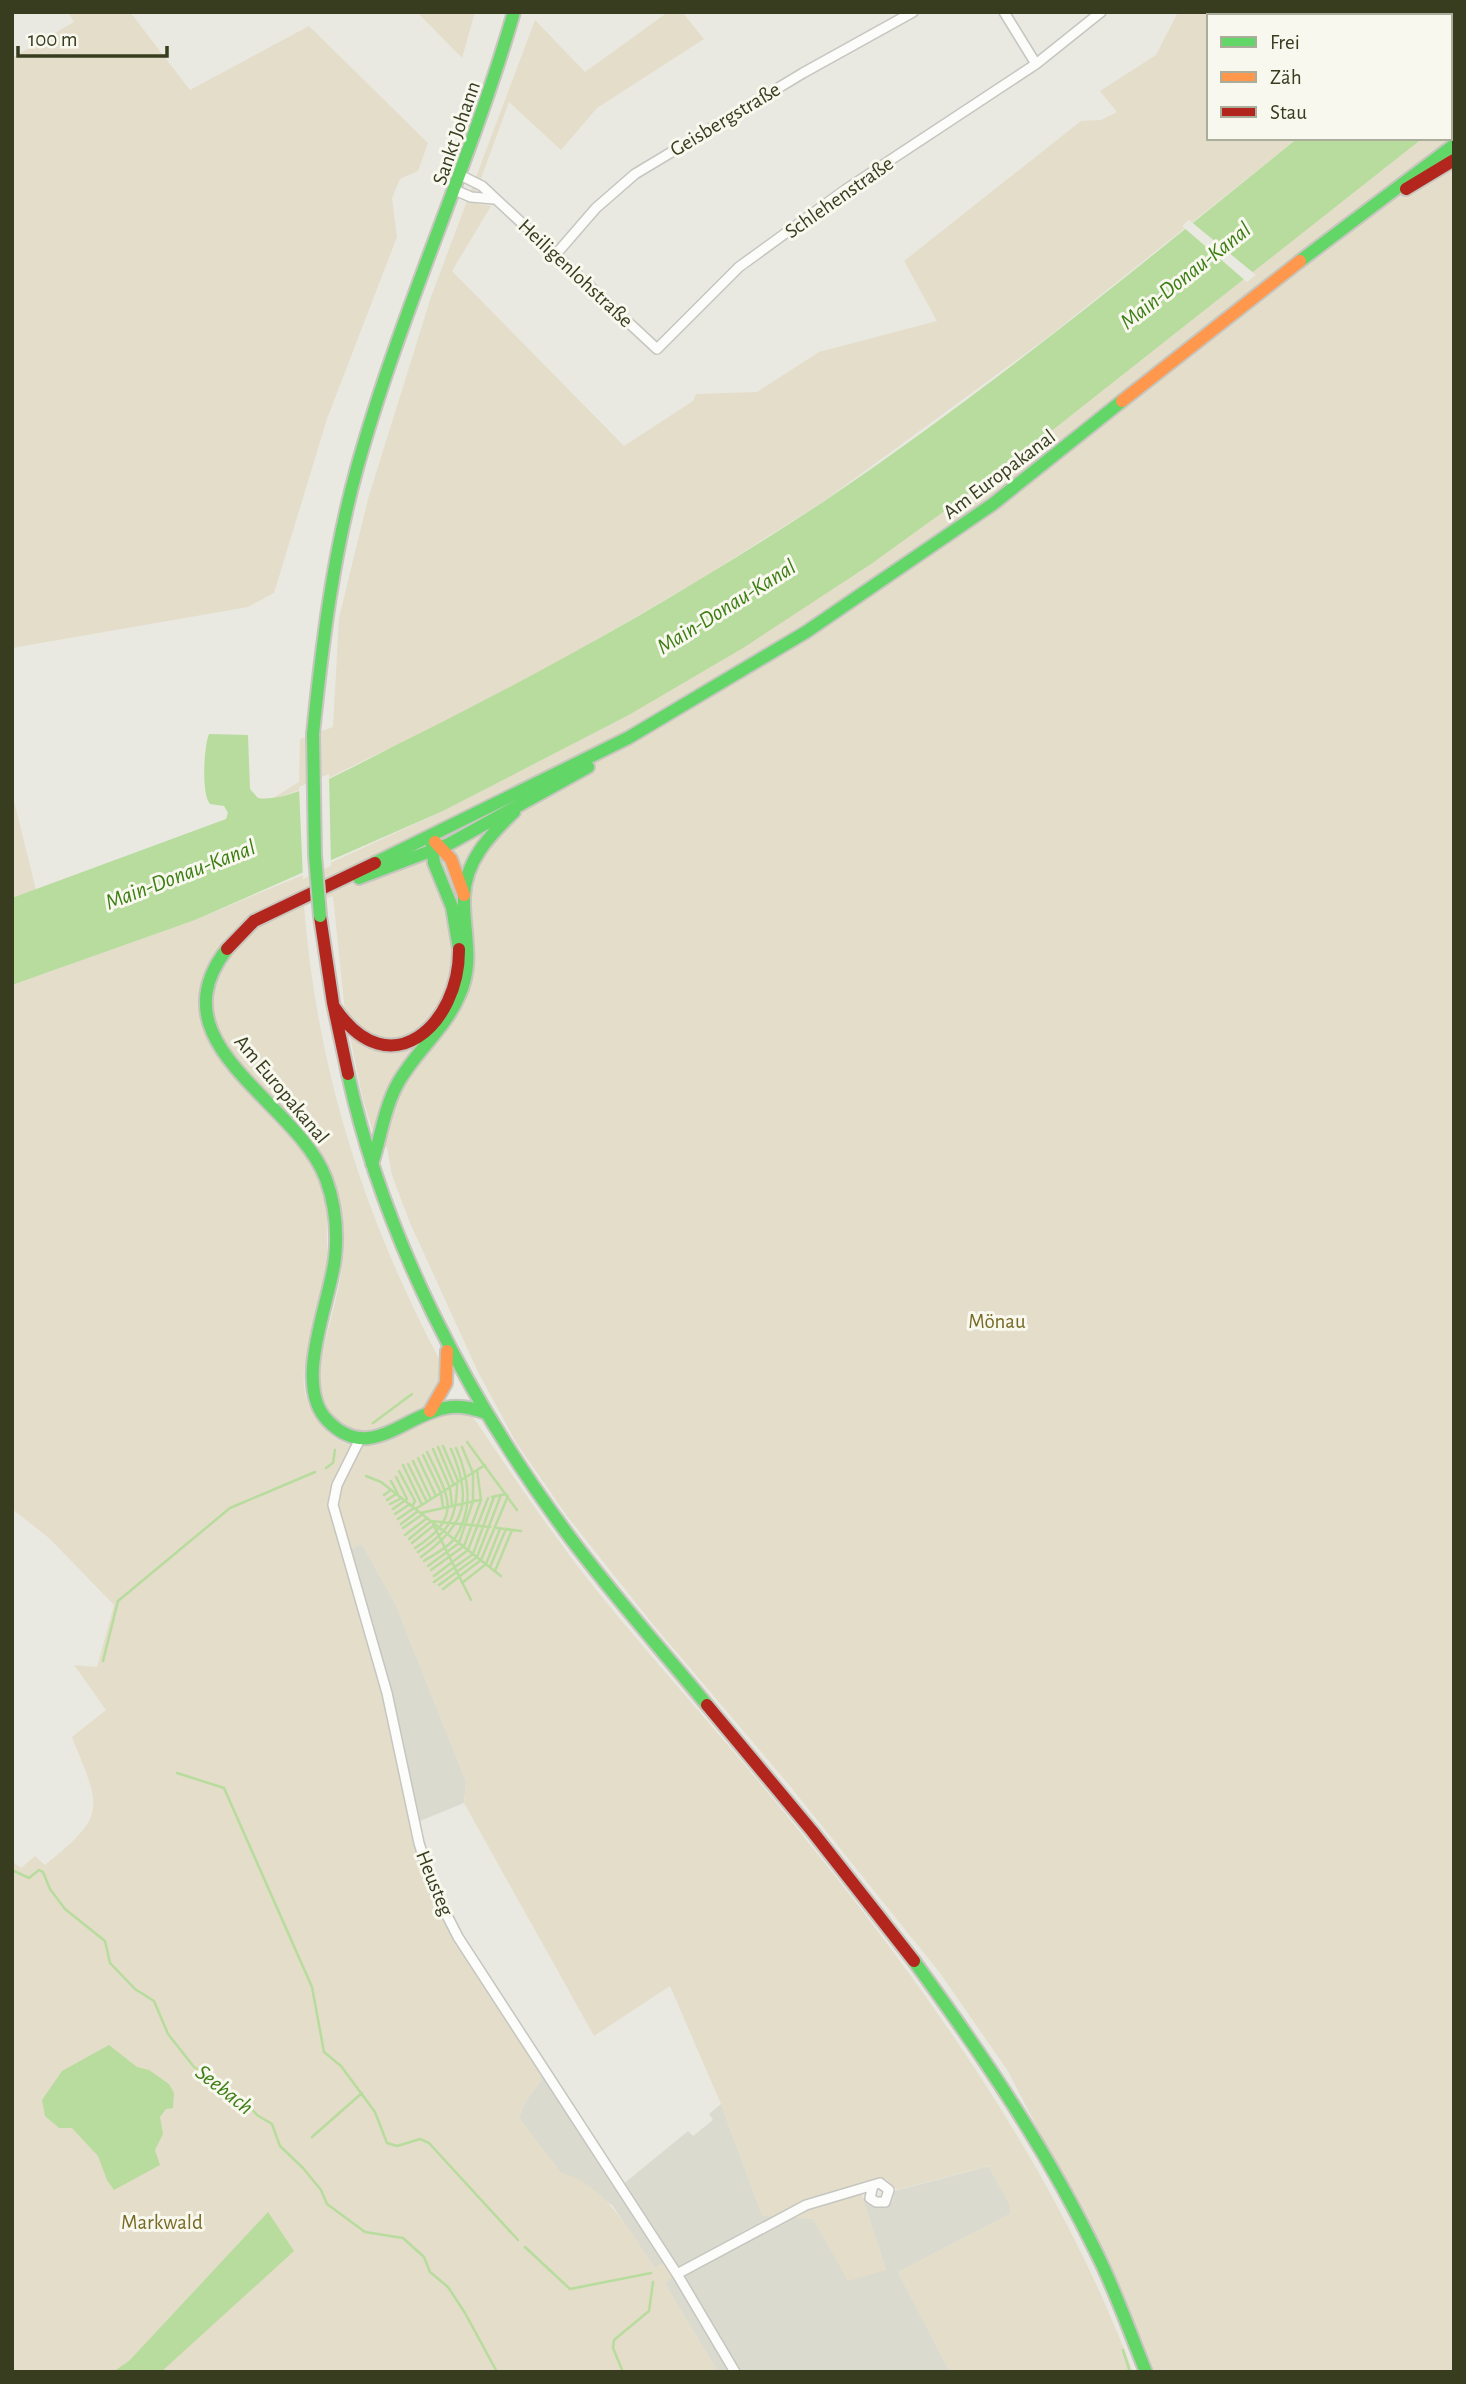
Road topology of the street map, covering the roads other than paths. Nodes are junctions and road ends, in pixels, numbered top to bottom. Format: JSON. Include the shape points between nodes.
{"nodes":[{"id":1,"x":514,"y":12,"type":"edge"},
{"id":2,"x":913,"y":12,"type":"edge"},
{"id":3,"x":1004,"y":12,"type":"edge"},
{"id":4,"x":1101,"y":12,"type":"edge"},
{"id":5,"x":1036,"y":64,"type":"junction"},
{"id":6,"x":1454,"y":145,"type":"edge"},
{"id":7,"x":1454,"y":160,"type":"edge"},
{"id":8,"x":462,"y":176,"type":"junction"},
{"id":9,"x":457,"y":191,"type":"junction"},
{"id":10,"x":494,"y":199,"type":"junction"},
{"id":11,"x":1370,"y":208,"type":"junction"},
{"id":12,"x":557,"y":253,"type":"junction"},
{"id":13,"x":657,"y":349,"type":"joint"},
{"id":14,"x":628,"y":738,"type":"junction"},
{"id":15,"x":514,"y":812,"type":"junction"},
{"id":16,"x":433,"y":843,"type":"junction"},
{"id":17,"x":464,"y":896,"type":"junction"},
{"id":18,"x":332,"y":1003,"type":"junction"},
{"id":19,"x":372,"y":1164,"type":"junction"},
{"id":20,"x":448,"y":1345,"type":"junction"},
{"id":21,"x":429,"y":1411,"type":"junction"},
{"id":22,"x":486,"y":1413,"type":"junction"},
{"id":23,"x":359,"y":1441,"type":"junction"},
{"id":24,"x":873,"y":2185,"type":"dead end"},
{"id":25,"x":677,"y":2274,"type":"junction"},
{"id":26,"x":735,"y":2372,"type":"edge"},
{"id":27,"x":1146,"y":2372,"type":"edge"}],
"edges":[{"from":1,"to":8,"type":"main road","name":"Sankt Johann"},
{"from":2,"to":12,"type":"street","name":"Geisbergstraße","via":[[635,174],[596,208]]},
{"from":3,"to":5,"type":"street"},
{"from":4,"to":5,"type":"street","name":"Schlehenstraße"},
{"from":5,"to":13,"type":"street","name":"Schlehenstraße","via":[[845,190],[739,267]]},
{"from":6,"to":11,"type":"main road","name":"Am Europakanal"},
{"from":7,"to":11,"type":"main road","name":"Am Europakanal"},
{"from":8,"to":9,"type":"main road","name":"Sankt Johann"},
{"from":8,"to":10,"type":"street","name":"Heiligenlohstraße","via":[[482,186]]},
{"from":9,"to":10,"type":"street","name":"Heiligenlohstraße","via":[[482,200]]},
{"from":9,"to":18,"type":"main road","name":"Sankt Johann","bridge":true,"via":[[372,418],[348,505],[323,637],[313,734],[315,855]]},
{"from":10,"to":12,"type":"street","name":"Heiligenlohstraße"},
{"from":11,"to":14,"type":"main road","name":"Am Europakanal","via":[[993,503],[806,632]]},
{"from":12,"to":13,"type":"street","name":"Heiligenlohstraße"},
{"from":14,"to":15,"type":"main road","name":"Am Europakanal"},
{"from":14,"to":16,"type":"main road","name":"Am Europakanal"},
{"from":15,"to":16,"type":"main road","name":"Am Europakanal"},
{"from":15,"to":17,"type":"main road","via":[[484,841],[470,869]]},
{"from":16,"to":17,"type":"main road","via":[[455,868]]},
{"from":16,"to":18,"type":"main road","via":[[459,943],[457,977],[443,1011],[418,1037],[387,1046],[371,1044],[351,1031]]},
{"from":16,"to":23,"type":"main road","name":"Am Europakanal","via":[[254,921],[232,940],[207,988],[206,1010],[227,1059],[300,1134],[328,1186],[337,1226],[337,1253],[314,1358],[312,1390],[324,1417],[344,1435]]},
{"from":17,"to":19,"type":"main road","via":[[469,934],[466,979],[453,1011],[391,1096]]},
{"from":18,"to":19,"type":"main road","name":"Sankt Johann","via":[[352,1099]]},
{"from":19,"to":20,"type":"main road","name":"Sankt Johann","via":[[404,1250]]},
{"from":20,"to":21,"type":"main road","via":[[447,1380]]},
{"from":20,"to":22,"type":"main road","name":"Sankt Johann"},
{"from":21,"to":22,"type":"main road","via":[[461,1405]]},
{"from":21,"to":23,"type":"main road","via":[[383,1437]]},
{"from":22,"to":27,"type":"main road","name":"Sankt Johann","via":[[529,1480],[626,1608],[931,1983],[1059,2183],[1116,2298]]},
{"from":23,"to":25,"type":"street","name":"Heusteg","via":[[337,1485],[333,1505],[387,1693],[418,1843],[433,1888],[458,1937]]},
{"from":24,"to":25,"type":"street","via":[[806,2205]]},
{"from":25,"to":26,"type":"street","name":"Heusteg"}]}
